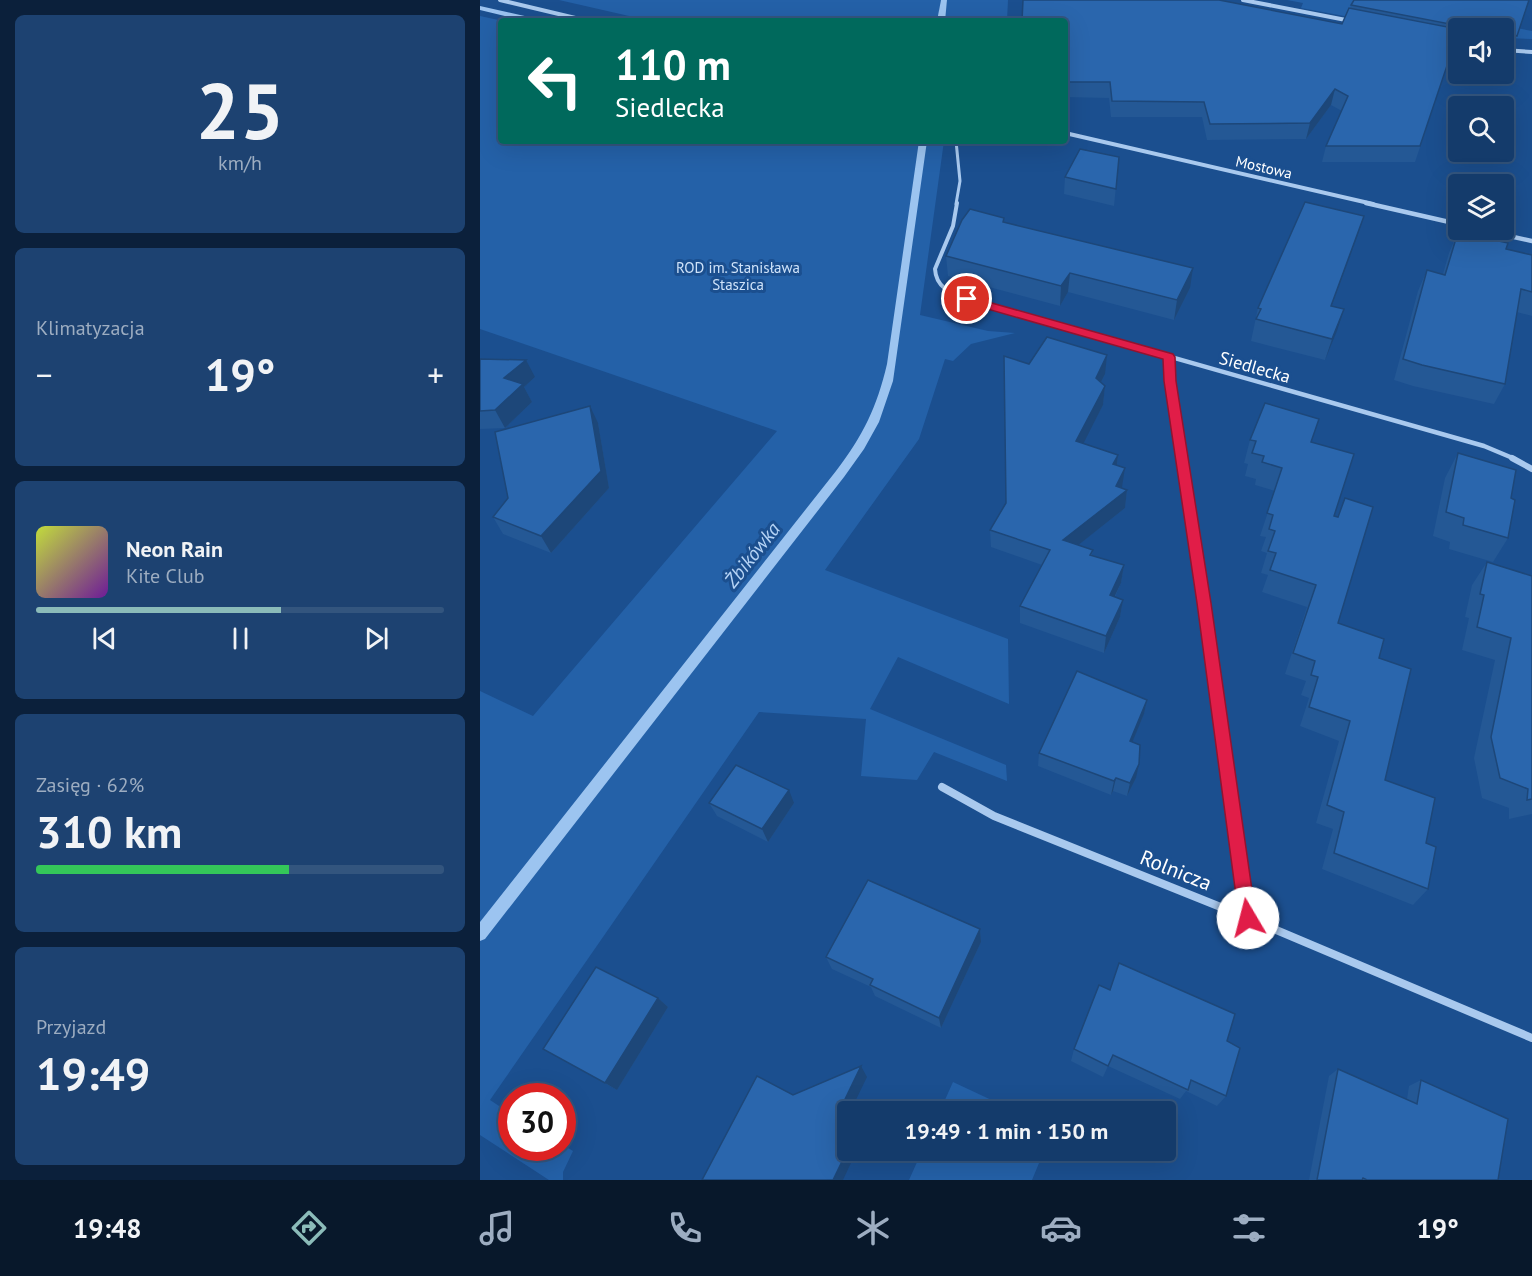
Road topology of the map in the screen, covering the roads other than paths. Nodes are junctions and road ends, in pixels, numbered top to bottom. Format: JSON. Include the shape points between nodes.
{"nodes":[{"id":1,"x":500,"y":0,"type":"edge"},
{"id":2,"x":1243,"y":0,"type":"edge"},
{"id":3,"x":575,"y":18,"type":"edge"},
{"id":4,"x":1356,"y":22,"type":"edge"},
{"id":5,"x":1514,"y":51,"type":"edge"},
{"id":6,"x":1532,"y":52,"type":"edge"},
{"id":7,"x":1068,"y":134,"type":"edge"},
{"id":8,"x":956,"y":144,"type":"edge"},
{"id":9,"x":1448,"y":222,"type":"edge"},
{"id":10,"x":1514,"y":237,"type":"edge"},
{"id":11,"x":1532,"y":241,"type":"edge"},
{"id":12,"x":967,"y":299,"type":"joint"},
{"id":13,"x":1169,"y":357,"type":"junction"},
{"id":14,"x":1532,"y":470,"type":"edge"},
{"id":15,"x":942,"y":787,"type":"dead end"},
{"id":16,"x":1248,"y":918,"type":"junction"},
{"id":17,"x":1532,"y":1038,"type":"edge"}],
"edges":[{"from":1,"to":3,"type":"street"},
{"from":2,"to":4,"type":"street"},
{"from":5,"to":6,"type":"street"},
{"from":7,"to":9,"type":"street","name":"Mostowa"},
{"from":8,"to":12,"type":"lane","via":[[960,181],[953,226],[934,275],[946,291]]},
{"from":10,"to":11,"type":"street"},
{"from":12,"to":13,"type":"street","name":"Siedlecka"},
{"from":13,"to":14,"type":"street","name":"Siedlecka","via":[[1484,446]]},
{"from":13,"to":16,"type":"street"},
{"from":15,"to":16,"type":"street","name":"Rolnicza","via":[[994,816]]},
{"from":16,"to":17,"type":"street","name":"Rolnicza"}]}
